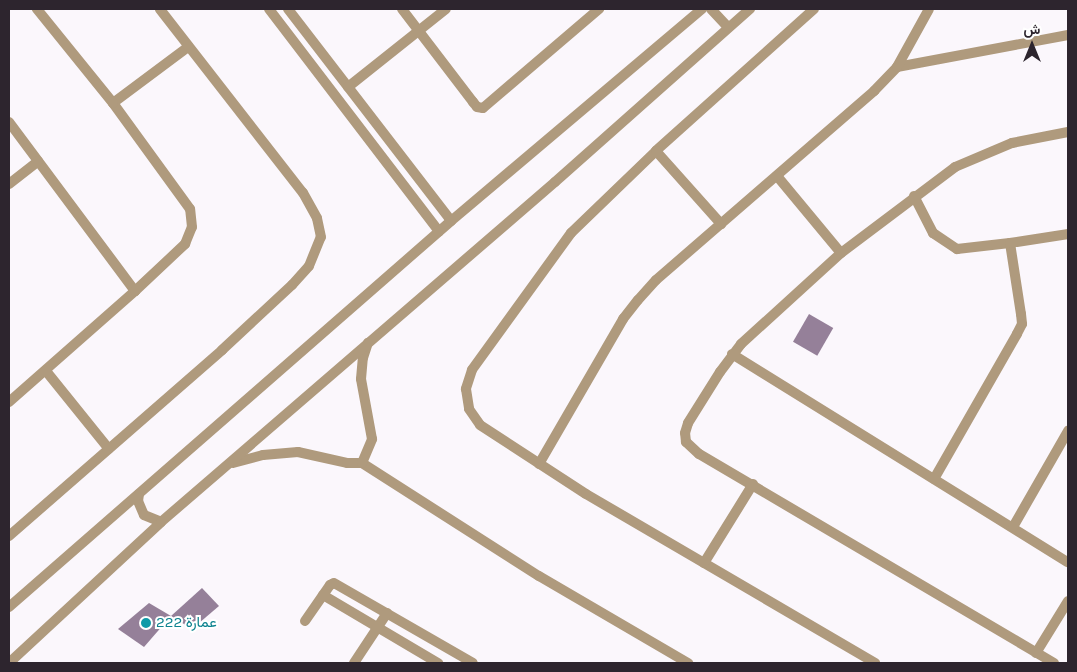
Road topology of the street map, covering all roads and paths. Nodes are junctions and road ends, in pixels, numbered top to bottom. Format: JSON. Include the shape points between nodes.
{"nodes":[{"id":1,"x":37,"y":9,"type":"edge"},
{"id":2,"x":160,"y":9,"type":"edge"},
{"id":3,"x":268,"y":9,"type":"edge"},
{"id":4,"x":288,"y":9,"type":"edge"},
{"id":5,"x":402,"y":9,"type":"edge"},
{"id":6,"x":446,"y":9,"type":"edge"},
{"id":7,"x":599,"y":9,"type":"edge"},
{"id":8,"x":702,"y":9,"type":"edge"},
{"id":9,"x":711,"y":9,"type":"edge"},
{"id":10,"x":750,"y":9,"type":"edge"},
{"id":11,"x":814,"y":9,"type":"edge"},
{"id":12,"x":929,"y":9,"type":"edge"},
{"id":13,"x":276,"y":18,"type":"junction"},
{"id":14,"x":728,"y":27,"type":"junction"},
{"id":15,"x":419,"y":30,"type":"junction"},
{"id":16,"x":1068,"y":35,"type":"edge"},
{"id":17,"x":188,"y":46,"type":"junction"},
{"id":18,"x":897,"y":67,"type":"junction"},
{"id":19,"x":348,"y":87,"type":"junction"},
{"id":20,"x":113,"y":103,"type":"junction"},
{"id":21,"x":9,"y":122,"type":"edge"},
{"id":22,"x":1068,"y":132,"type":"edge"},
{"id":23,"x":656,"y":151,"type":"junction"},
{"id":24,"x":38,"y":161,"type":"junction"},
{"id":25,"x":777,"y":176,"type":"junction"},
{"id":26,"x":9,"y":184,"type":"edge"},
{"id":27,"x":914,"y":196,"type":"junction"},
{"id":28,"x":451,"y":221,"type":"junction"},
{"id":29,"x":721,"y":224,"type":"junction"},
{"id":30,"x":439,"y":231,"type":"junction"},
{"id":31,"x":1068,"y":234,"type":"edge"},
{"id":32,"x":1010,"y":243,"type":"junction"},
{"id":33,"x":841,"y":253,"type":"junction"},
{"id":34,"x":135,"y":291,"type":"junction"},
{"id":35,"x":369,"y":340,"type":"junction"},
{"id":36,"x":732,"y":354,"type":"junction"},
{"id":37,"x":46,"y":371,"type":"junction"},
{"id":38,"x":9,"y":402,"type":"edge"},
{"id":39,"x":1068,"y":432,"type":"edge"},
{"id":40,"x":109,"y":448,"type":"junction"},
{"id":41,"x":362,"y":463,"type":"junction"},
{"id":42,"x":229,"y":464,"type":"junction"},
{"id":43,"x":539,"y":464,"type":"junction"},
{"id":44,"x":934,"y":479,"type":"junction"},
{"id":45,"x":753,"y":484,"type":"junction"},
{"id":46,"x":139,"y":494,"type":"junction"},
{"id":47,"x":161,"y":522,"type":"junction"},
{"id":48,"x":1013,"y":527,"type":"junction"},
{"id":49,"x":9,"y":536,"type":"edge"},
{"id":50,"x":1068,"y":562,"type":"edge"},
{"id":51,"x":704,"y":563,"type":"junction"},
{"id":52,"x":323,"y":595,"type":"junction"},
{"id":53,"x":1068,"y":602,"type":"edge"},
{"id":54,"x":9,"y":607,"type":"edge"},
{"id":55,"x":387,"y":613,"type":"junction"},
{"id":56,"x":306,"y":622,"type":"dead end"},
{"id":57,"x":378,"y":627,"type":"junction"},
{"id":58,"x":444,"y":646,"type":"junction"},
{"id":59,"x":1036,"y":653,"type":"junction"},
{"id":60,"x":435,"y":662,"type":"edge"},
{"id":61,"x":9,"y":663,"type":"edge"},
{"id":62,"x":354,"y":663,"type":"edge"},
{"id":63,"x":474,"y":663,"type":"edge"},
{"id":64,"x":688,"y":663,"type":"edge"},
{"id":65,"x":875,"y":663,"type":"edge"},
{"id":66,"x":1054,"y":663,"type":"edge"}],
"edges":[{"from":1,"to":20,"type":"street"},
{"from":2,"to":17,"type":"street"},
{"from":3,"to":13,"type":"street"},
{"from":4,"to":13,"type":"street"},
{"from":4,"to":19,"type":"street"},
{"from":5,"to":15,"type":"street"},
{"from":6,"to":15,"type":"street"},
{"from":7,"to":15,"type":"street","via":[[483,108],[477,107]]},
{"from":8,"to":28,"type":"street"},
{"from":9,"to":14,"type":"street"},
{"from":10,"to":14,"type":"street"},
{"from":11,"to":23,"type":"street"},
{"from":12,"to":18,"type":"street"},
{"from":13,"to":30,"type":"street"},
{"from":14,"to":35,"type":"street","via":[[569,169]]},
{"from":15,"to":19,"type":"street"},
{"from":16,"to":18,"type":"street"},
{"from":17,"to":20,"type":"street"},
{"from":17,"to":40,"type":"street","via":[[304,193],[317,218],[321,237],[309,266],[292,285]]},
{"from":18,"to":25,"type":"street"},
{"from":19,"to":28,"type":"street"},
{"from":20,"to":34,"type":"street","via":[[190,209],[192,218],[185,244]]},
{"from":21,"to":24,"type":"street"},
{"from":22,"to":27,"type":"street","via":[[1012,143],[986,152],[954,167]]},
{"from":23,"to":29,"type":"street"},
{"from":23,"to":43,"type":"street","via":[[560,246],[472,370],[466,389],[469,408],[480,425]]},
{"from":24,"to":26,"type":"street"},
{"from":24,"to":34,"type":"street"},
{"from":25,"to":29,"type":"street"},
{"from":25,"to":33,"type":"street"},
{"from":27,"to":32,"type":"street","via":[[933,233],[957,249]]},
{"from":27,"to":33,"type":"street"},
{"from":28,"to":30,"type":"street"},
{"from":29,"to":43,"type":"street","via":[[656,280],[623,319]]},
{"from":30,"to":46,"type":"street"},
{"from":31,"to":32,"type":"street"},
{"from":32,"to":44,"type":"street","via":[[1022,324]]},
{"from":33,"to":36,"type":"street"},
{"from":34,"to":37,"type":"street"},
{"from":35,"to":41,"type":"street","via":[[361,378],[372,439]]},
{"from":35,"to":42,"type":"street"},
{"from":36,"to":44,"type":"street"},
{"from":36,"to":45,"type":"street","via":[[688,423],[686,442],[699,454]]},
{"from":37,"to":38,"type":"street"},
{"from":37,"to":40,"type":"street"},
{"from":39,"to":48,"type":"street"},
{"from":40,"to":49,"type":"street"},
{"from":41,"to":42,"type":"street","via":[[347,463],[298,452],[263,455]]},
{"from":41,"to":64,"type":"street","via":[[539,576]]},
{"from":42,"to":47,"type":"street"},
{"from":43,"to":51,"type":"street"},
{"from":44,"to":48,"type":"street"},
{"from":45,"to":51,"type":"street"},
{"from":45,"to":59,"type":"street"},
{"from":46,"to":47,"type":"street","via":[[138,502],[144,515]]},
{"from":46,"to":54,"type":"street"},
{"from":47,"to":61,"type":"street"},
{"from":48,"to":50,"type":"street"},
{"from":51,"to":65,"type":"street"},
{"from":52,"to":55,"type":"street","via":[[330,585],[338,584]]},
{"from":52,"to":56,"type":"street"},
{"from":52,"to":57,"type":"street"},
{"from":53,"to":59,"type":"street"},
{"from":55,"to":57,"type":"street"},
{"from":55,"to":58,"type":"street"},
{"from":57,"to":60,"type":"street"},
{"from":57,"to":62,"type":"street"},
{"from":58,"to":60,"type":"street"},
{"from":58,"to":63,"type":"street"},
{"from":59,"to":66,"type":"street"}]}
